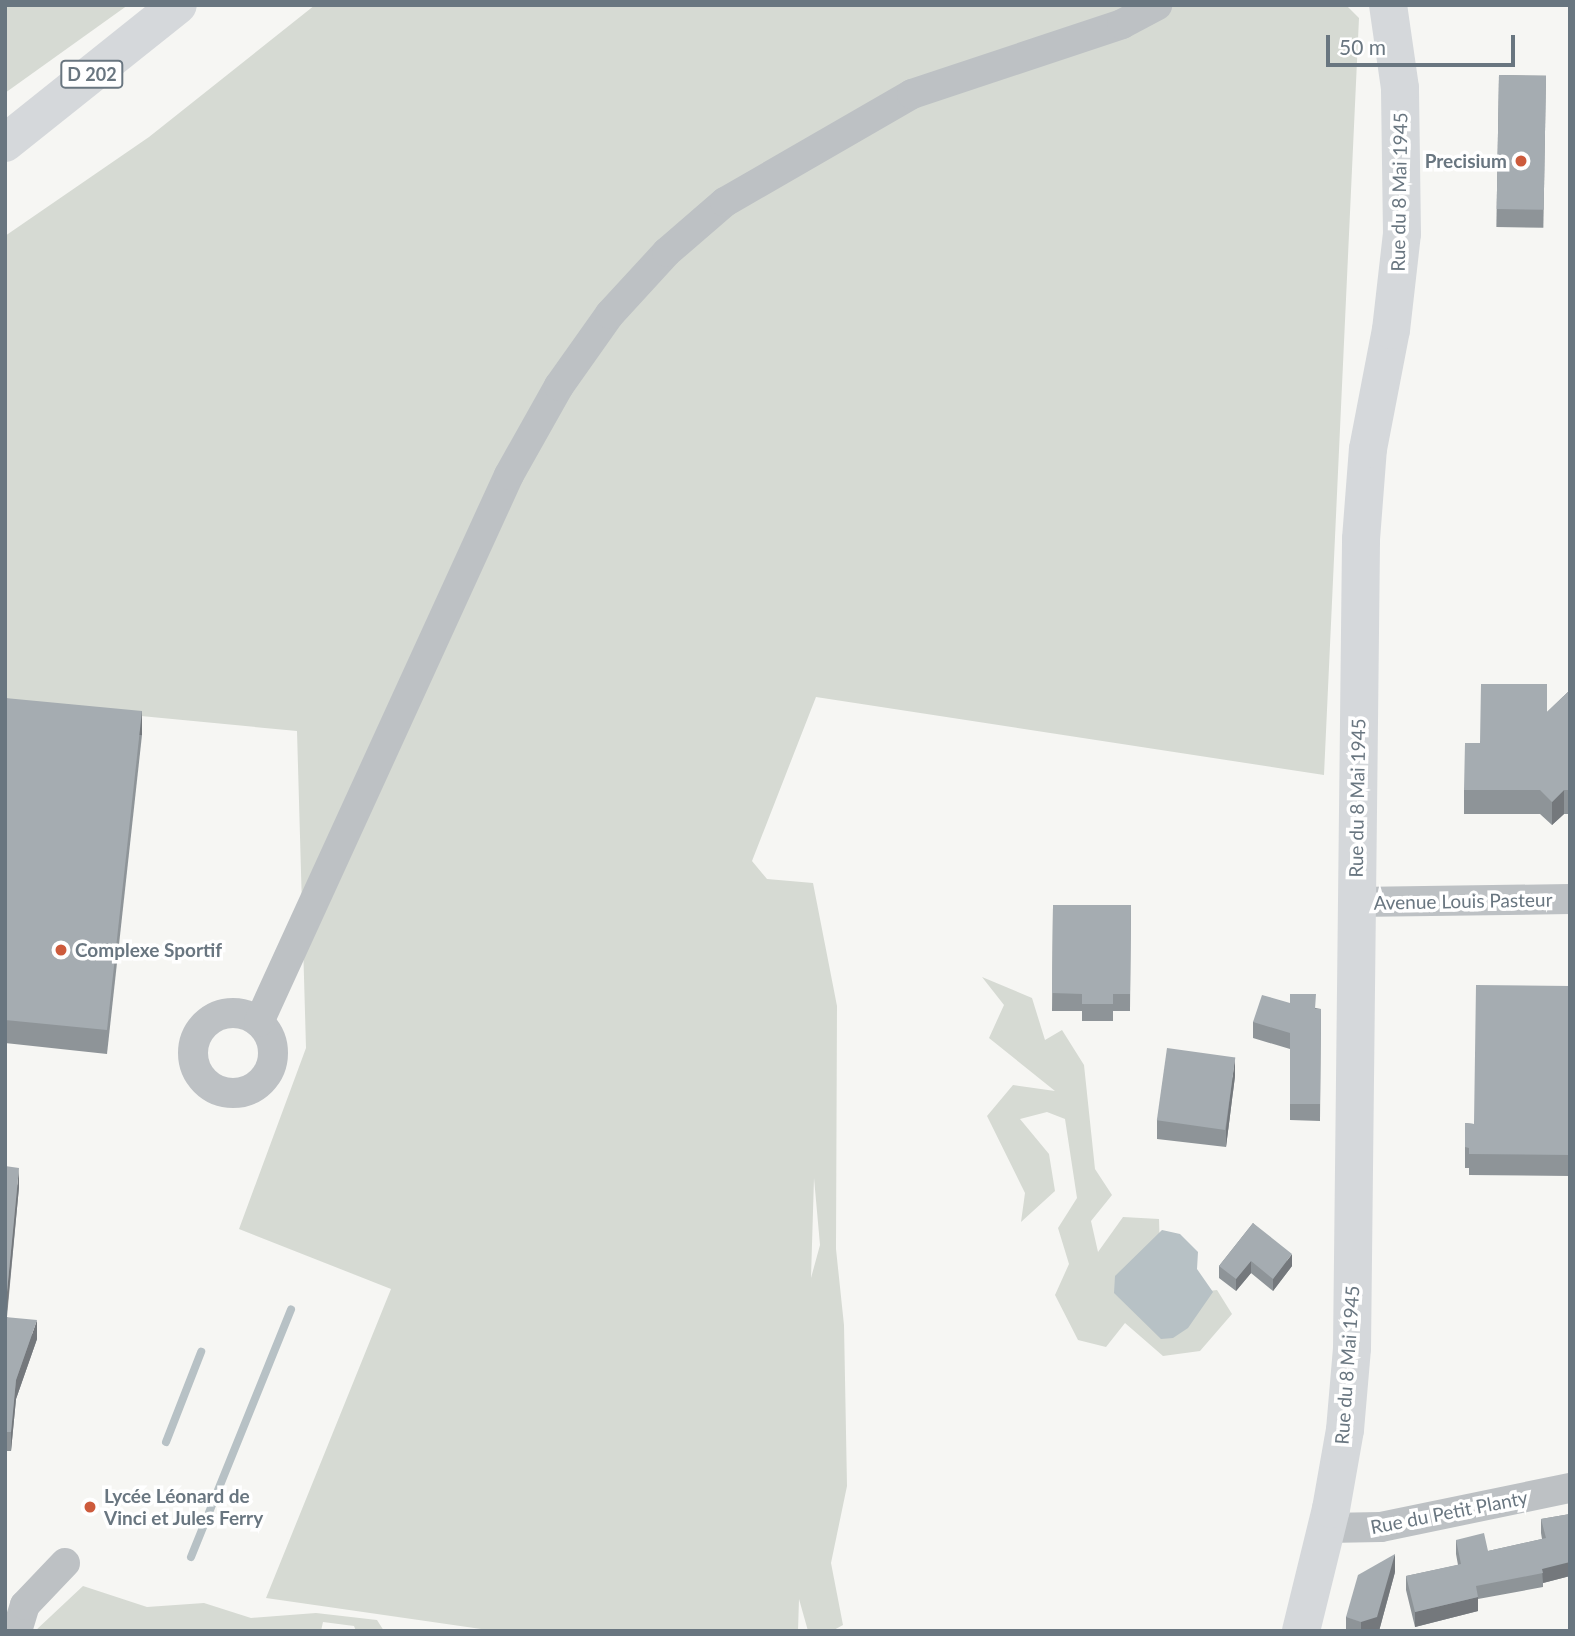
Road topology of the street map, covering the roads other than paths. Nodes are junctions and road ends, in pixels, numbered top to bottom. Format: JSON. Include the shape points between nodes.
{"nodes":[{"id":1,"x":178,"y":5,"type":"edge"},
{"id":2,"x":1157,"y":5,"type":"edge"},
{"id":3,"x":1388,"y":5,"type":"edge"},
{"id":4,"x":1414,"y":5,"type":"edge"},
{"id":5,"x":1400,"y":89,"type":"junction"},
{"id":6,"x":5,"y":143,"type":"edge"},
{"id":7,"x":1570,"y":899,"type":"edge"},
{"id":8,"x":1356,"y":902,"type":"junction"},
{"id":9,"x":260,"y":1022,"type":"dead end"},
{"id":10,"x":1570,"y":1488,"type":"edge"},
{"id":11,"x":1329,"y":1518,"type":"junction"},
{"id":12,"x":65,"y":1563,"type":"dead end"},
{"id":13,"x":17,"y":1631,"type":"edge"},
{"id":14,"x":1301,"y":1631,"type":"edge"}],
"edges":[{"from":1,"to":6,"type":"main road","number":"D 202"},
{"from":2,"to":9,"type":"street","via":[[1122,24],[912,94],[725,202],[667,252],[610,314],[559,386],[509,475]]},
{"from":3,"to":5,"type":"main road"},
{"from":4,"to":5,"type":"main road"},
{"from":5,"to":8,"type":"main road","name":"Rue du 8 Mai 1945","via":[[1400,258],[1367,449],[1361,539]]},
{"from":7,"to":8,"type":"street","name":"Avenue Louis Pasteur"},
{"from":8,"to":11,"type":"main road","name":"Rue du 8 Mai 1945","via":[[1352,1349],[1345,1430]]},
{"from":10,"to":11,"type":"street","name":"Rue du Petit Planty","via":[[1381,1527]]},
{"from":11,"to":14,"type":"main road","name":"Rue du 8 Mai 1945"},
{"from":12,"to":13,"type":"street","via":[[25,1605]]}]}
